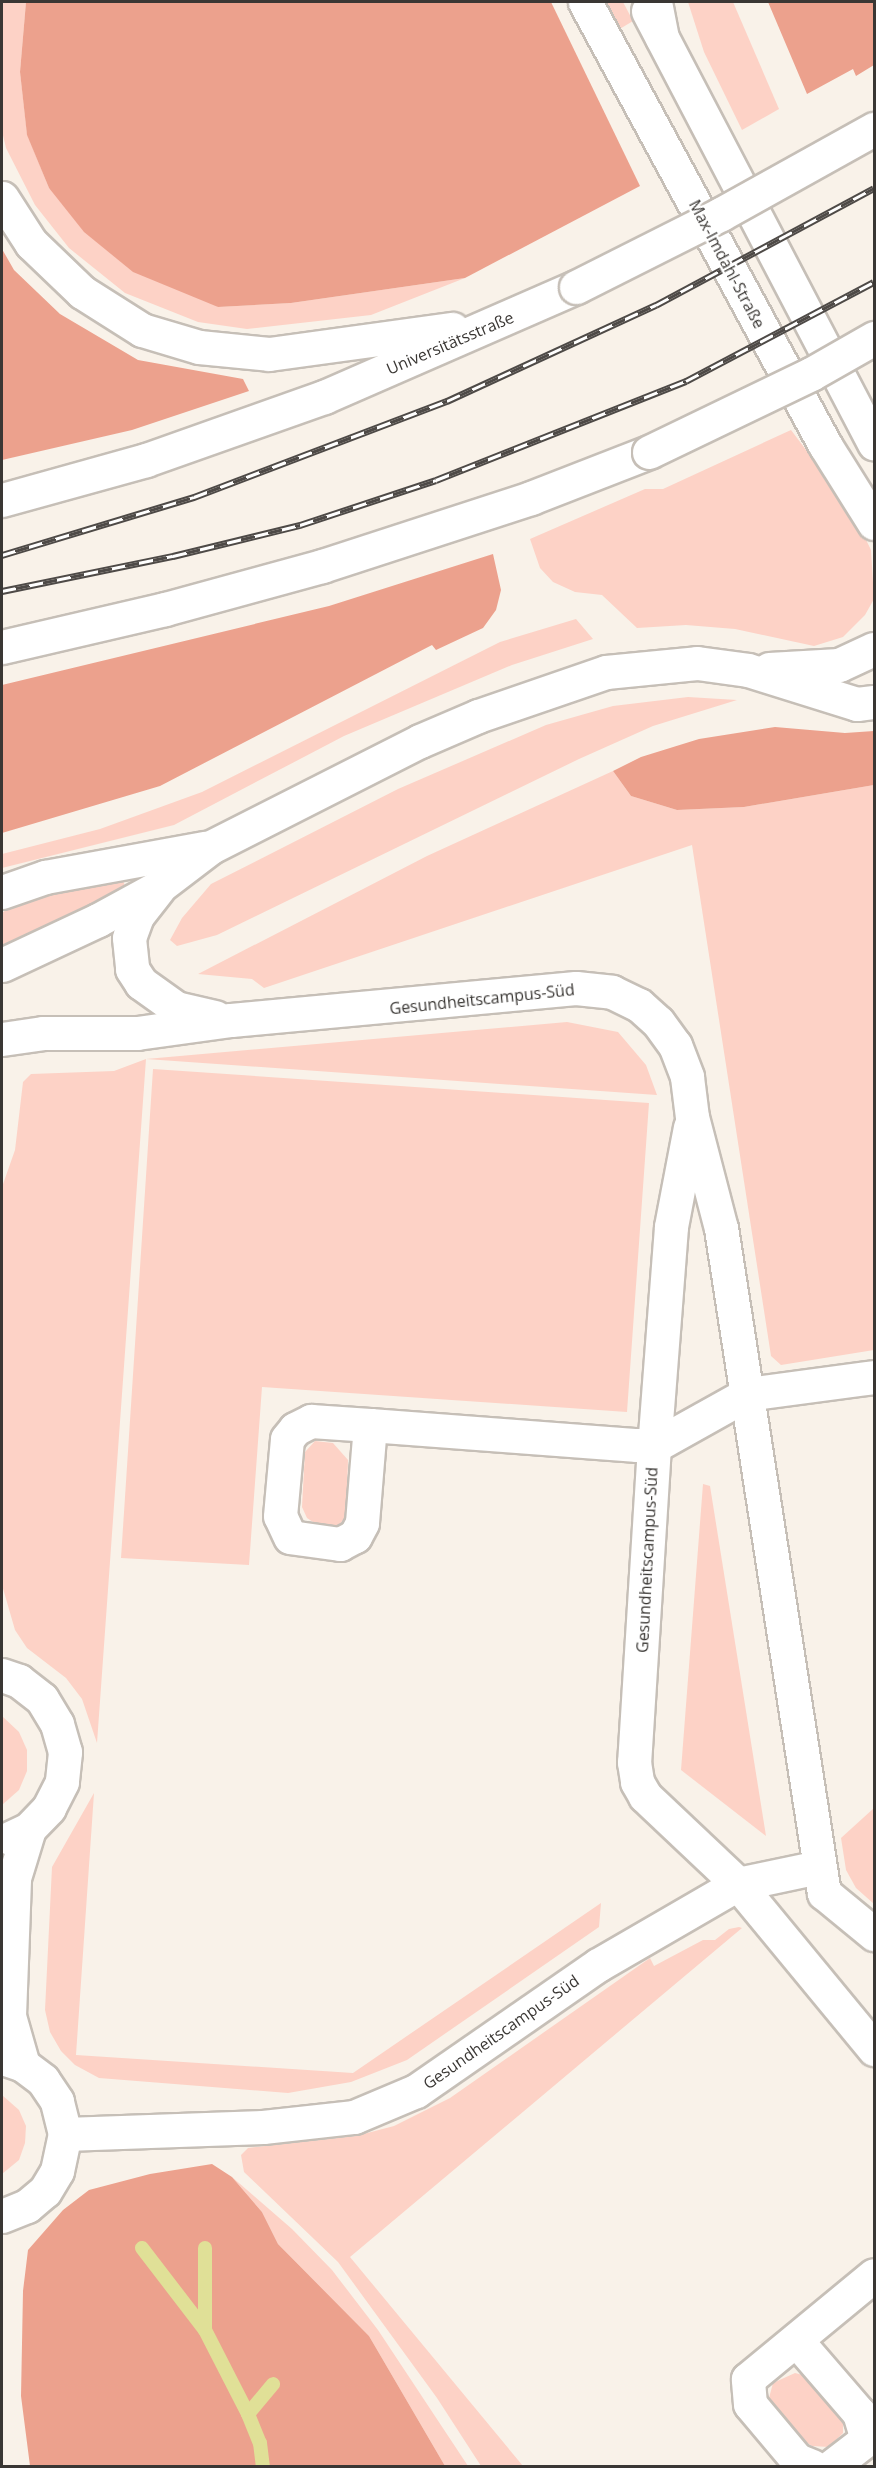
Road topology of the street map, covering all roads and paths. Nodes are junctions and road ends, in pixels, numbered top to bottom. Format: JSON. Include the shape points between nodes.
{"nodes":[{"id":1,"x":585,"y":2,"type":"edge"},
{"id":2,"x":643,"y":2,"type":"edge"},
{"id":3,"x":655,"y":2,"type":"edge"},
{"id":4,"x":662,"y":37,"type":"junction"},
{"id":5,"x":874,"y":129,"type":"edge"},
{"id":6,"x":2,"y":198,"type":"edge"},
{"id":7,"x":507,"y":320,"type":"junction"},
{"id":8,"x":874,"y":338,"type":"edge"},
{"id":9,"x":874,"y":444,"type":"edge"},
{"id":10,"x":2,"y":500,"type":"edge"},
{"id":11,"x":874,"y":523,"type":"edge"},
{"id":12,"x":2,"y":647,"type":"edge"},
{"id":13,"x":874,"y":649,"type":"edge"},
{"id":14,"x":748,"y":670,"type":"junction"},
{"id":15,"x":874,"y":702,"type":"edge"},
{"id":16,"x":211,"y":847,"type":"junction"},
{"id":17,"x":160,"y":886,"type":"junction"},
{"id":18,"x":2,"y":892,"type":"edge"},
{"id":19,"x":2,"y":965,"type":"edge"},
{"id":20,"x":231,"y":1020,"type":"junction"},
{"id":21,"x":2,"y":1039,"type":"edge"},
{"id":22,"x":692,"y":1116,"type":"junction"},
{"id":23,"x":874,"y":1377,"type":"edge"},
{"id":24,"x":747,"y":1394,"type":"junction"},
{"id":25,"x":370,"y":1425,"type":"dead end"},
{"id":26,"x":654,"y":1446,"type":"junction"},
{"id":27,"x":2,"y":1675,"type":"edge"},
{"id":28,"x":15,"y":1836,"type":"edge"},
{"id":29,"x":819,"y":1868,"type":"junction"},
{"id":30,"x":738,"y":1884,"type":"junction"},
{"id":31,"x":874,"y":1934,"type":"edge"},
{"id":32,"x":874,"y":2049,"type":"edge"},
{"id":33,"x":12,"y":2062,"type":"edge"},
{"id":34,"x":65,"y":2134,"type":"junction"},
{"id":35,"x":2,"y":2216,"type":"edge"},
{"id":36,"x":874,"y":2275,"type":"edge"},
{"id":37,"x":796,"y":2340,"type":"junction"},
{"id":38,"x":812,"y":2466,"type":"edge"},
{"id":39,"x":832,"y":2466,"type":"edge"}],
"edges":[{"from":1,"to":11,"type":"main road","name":"Max-Imdahl-Straße","via":[[825,445]]},
{"from":2,"to":4,"type":"main road"},
{"from":3,"to":4,"type":"main road"},
{"from":4,"to":9,"type":"main road"},
{"from":5,"to":7,"type":"main road","name":"Universitätsstraße","bridge":true,"via":[[721,214]]},
{"from":6,"to":7,"type":"main road","via":[[31,243],[82,291],[142,330],[200,347],[269,354]]},
{"from":7,"to":10,"type":"main road","name":"Universitätsstraße","via":[[324,397],[147,460]]},
{"from":8,"to":12,"type":"main road","bridge":true,"via":[[811,374],[649,452],[531,498],[322,566],[165,609]]},
{"from":13,"to":14,"type":"main road","via":[[839,664]]},
{"from":14,"to":15,"type":"main road","via":[[857,704]]},
{"from":14,"to":16,"type":"main road","via":[[697,663],[654,665],[606,672],[555,688],[420,741]]},
{"from":16,"to":17,"type":"main road"},
{"from":16,"to":18,"type":"main road","via":[[45,878]]},
{"from":17,"to":19,"type":"main road"},
{"from":17,"to":20,"type":"main road","name":"Gesundheitscampus-Süd","via":[[137,916],[129,938],[132,969],[141,982],[176,1008]]},
{"from":20,"to":21,"type":"main road","name":"Gesundheitscampus-Süd","via":[[137,1033],[43,1033]]},
{"from":20,"to":22,"type":"main road","name":"Gesundheitscampus-Süd","via":[[576,988],[612,992],[639,1005],[675,1045],[687,1077]]},
{"from":22,"to":24,"type":"main road","name":"Gesundheitscampus-Süd","via":[[721,1228]]},
{"from":22,"to":26,"type":"main road","name":"Gesundheitscampus-Süd","via":[[671,1227]]},
{"from":23,"to":24,"type":"main road","name":"Gesundheitscampus-Süd"},
{"from":24,"to":26,"type":"main road","name":"Gesundheitscampus-Süd"},
{"from":24,"to":29,"type":"main road","name":"Gesundheitscampus-Süd"},
{"from":25,"to":26,"type":"main road","name":"Gesundheitscampus-Süd"},
{"from":26,"to":30,"type":"main road","name":"Gesundheitscampus-Süd","via":[[634,1762],[637,1782],[645,1796]]},
{"from":27,"to":28,"type":"main road","via":[[19,1681],[42,1700],[57,1724],[65,1752],[62,1782],[49,1808]]},
{"from":28,"to":33,"type":"main road","via":[[9,2016]]},
{"from":29,"to":30,"type":"main road","name":"Gesundheitscampus-Süd"},
{"from":29,"to":31,"type":"main road","name":"Gesundheitscampus-Süd","via":[[824,1893]]},
{"from":30,"to":32,"type":"main road","name":"Gesundheitscampus-Süd"},
{"from":30,"to":34,"type":"main road","name":"Gesundheitscampus-Süd","via":[[598,1965],[469,2058],[416,2091],[354,2117],[263,2127]]},
{"from":33,"to":34,"type":"main road","via":[[43,2080],[57,2101]]},
{"from":34,"to":35,"type":"main road","via":[[57,2171],[45,2191],[27,2206]]},
{"from":36,"to":37,"type":"main road"},
{"from":37,"to":38,"type":"main road","via":[[748,2379],[750,2404],[797,2460]]},
{"from":37,"to":39,"type":"main road","via":[[859,2414],[867,2439]]}]}
